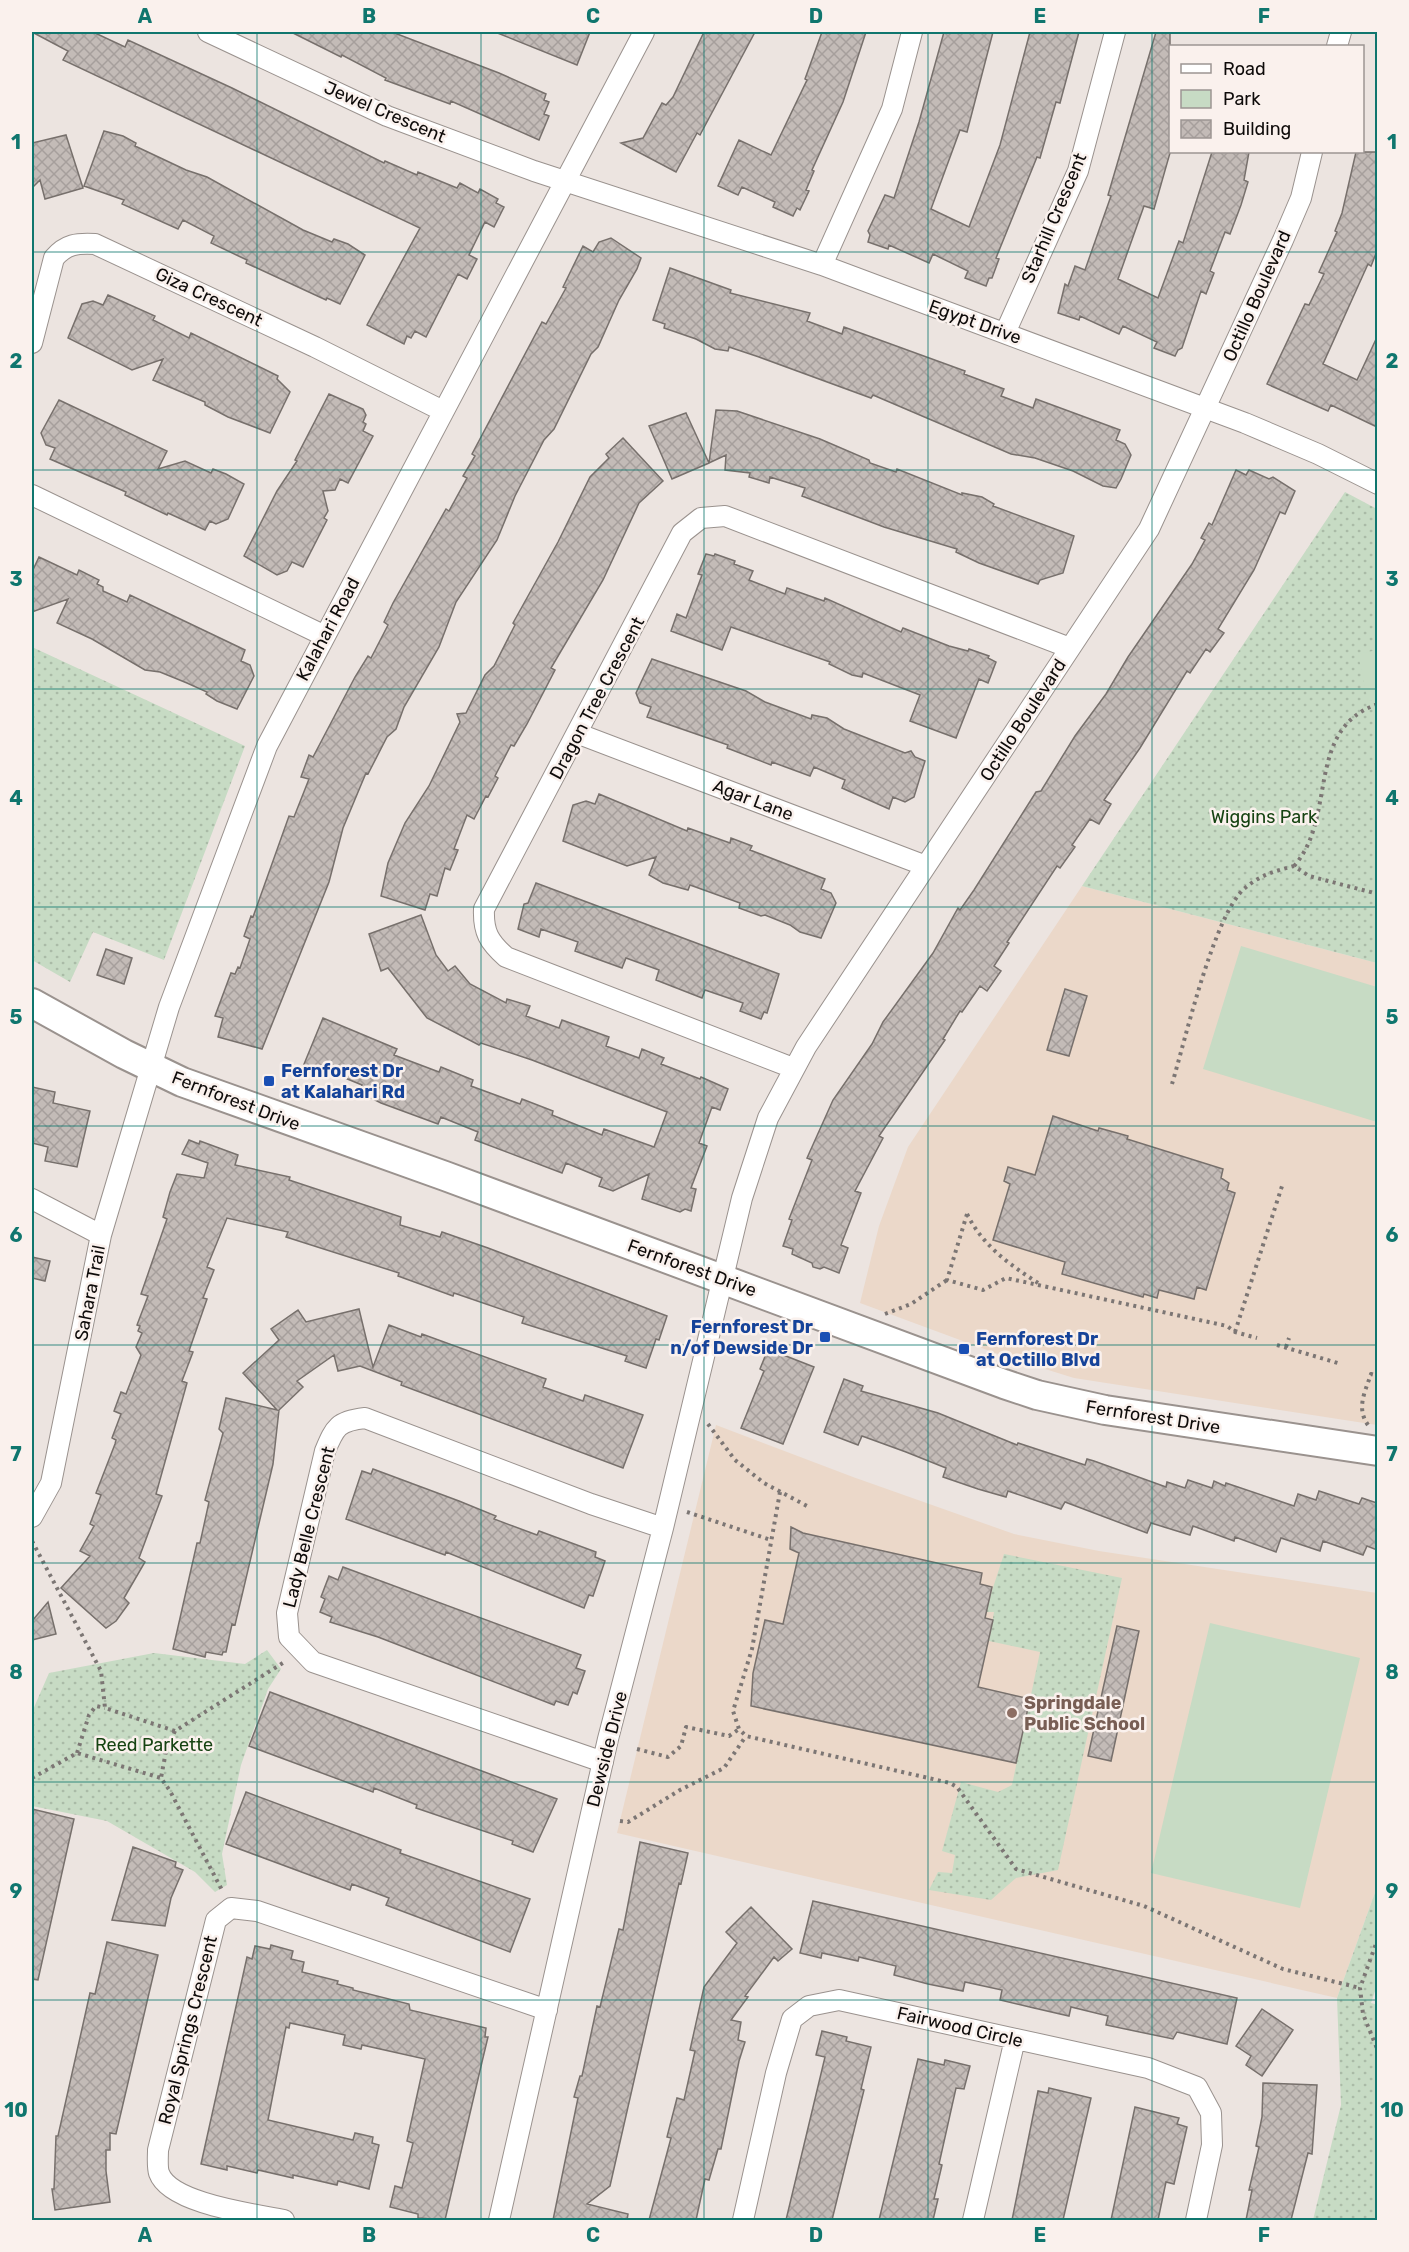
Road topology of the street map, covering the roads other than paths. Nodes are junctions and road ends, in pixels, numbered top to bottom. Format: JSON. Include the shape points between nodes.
{"nodes":[{"id":1,"x":208,"y":32,"type":"edge"},
{"id":2,"x":644,"y":32,"type":"edge"},
{"id":3,"x":912,"y":32,"type":"edge"},
{"id":4,"x":1114,"y":32,"type":"edge"},
{"id":5,"x":1312,"y":153,"type":"edge"},
{"id":6,"x":565,"y":182,"type":"junction"},
{"id":7,"x":822,"y":266,"type":"junction"},
{"id":8,"x":1005,"y":333,"type":"junction"},
{"id":9,"x":32,"y":343,"type":"edge"},
{"id":10,"x":1206,"y":410,"type":"junction"},
{"id":11,"x":443,"y":411,"type":"junction"},
{"id":12,"x":1377,"y":484,"type":"edge"},
{"id":13,"x":32,"y":495,"type":"edge"},
{"id":14,"x":325,"y":636,"type":"junction"},
{"id":15,"x":1070,"y":648,"type":"junction"},
{"id":16,"x":579,"y":734,"type":"junction"},
{"id":17,"x":926,"y":866,"type":"junction"},
{"id":18,"x":32,"y":1003,"type":"edge"},
{"id":19,"x":152,"y":1068,"type":"junction"},
{"id":20,"x":793,"y":1068,"type":"junction"},
{"id":21,"x":32,"y":1199,"type":"edge"},
{"id":22,"x":101,"y":1235,"type":"junction"},
{"id":23,"x":723,"y":1279,"type":"junction"},
{"id":24,"x":1373,"y":1438,"type":"edge"},
{"id":25,"x":32,"y":1517,"type":"edge"},
{"id":26,"x":663,"y":1528,"type":"junction"},
{"id":27,"x":603,"y":1762,"type":"junction"},
{"id":28,"x":547,"y":2010,"type":"junction"},
{"id":29,"x":1015,"y":2039,"type":"junction"},
{"id":30,"x":284,"y":2220,"type":"edge"},
{"id":31,"x":500,"y":2220,"type":"edge"},
{"id":32,"x":743,"y":2220,"type":"edge"},
{"id":33,"x":973,"y":2220,"type":"edge"},
{"id":34,"x":1196,"y":2220,"type":"edge"}],
"edges":[{"from":1,"to":6,"type":"street","name":"Jewel Crescent","via":[[387,116]]},
{"from":2,"to":6,"type":"street","name":"Kalahari Road"},
{"from":3,"to":7,"type":"street","via":[[892,109]]},
{"from":4,"to":8,"type":"street","name":"Starhill Crescent","via":[[1077,171]]},
{"from":5,"to":10,"type":"street","name":"Octillo Boulevard","via":[[1301,198]]},
{"from":6,"to":7,"type":"street","name":"Egypt Drive"},
{"from":6,"to":11,"type":"street","name":"Kalahari Road"},
{"from":7,"to":8,"type":"street","name":"Egypt Drive"},
{"from":8,"to":10,"type":"street","name":"Egypt Drive"},
{"from":9,"to":11,"type":"street","name":"Giza Crescent","via":[[54,258],[62,249],[77,243],[95,244]]},
{"from":10,"to":12,"type":"street","name":"Egypt Drive","via":[[1318,454]]},
{"from":10,"to":15,"type":"street","name":"Octillo Boulevard","via":[[1149,529]]},
{"from":11,"to":14,"type":"street","name":"Kalahari Road"},
{"from":13,"to":14,"type":"street"},
{"from":14,"to":19,"type":"street","name":"Kalahari Road","via":[[267,746],[169,1007]]},
{"from":15,"to":16,"type":"street","name":"Dragon Tree Crescent","via":[[725,516],[701,518],[682,533]]},
{"from":15,"to":17,"type":"street","name":"Octillo Boulevard"},
{"from":16,"to":17,"type":"street","name":"Agar Lane"},
{"from":16,"to":20,"type":"street","name":"Dragon Tree Crescent","via":[[484,909],[489,942],[506,957]]},
{"from":17,"to":20,"type":"street","name":"Octillo Boulevard"},
{"from":18,"to":19,"type":"street","name":"Fernforest Drive"},
{"from":19,"to":22,"type":"street","name":"Sahara Trail"},
{"from":19,"to":23,"type":"street","name":"Fernforest Drive","via":[[256,1111]]},
{"from":20,"to":23,"type":"street","name":"Octillo Boulevard","via":[[754,1156]]},
{"from":21,"to":22,"type":"street"},
{"from":22,"to":25,"type":"street","name":"Sahara Trail","via":[[51,1483]]},
{"from":23,"to":24,"type":"street","name":"Fernforest Drive","via":[[1037,1395],[1106,1410]]},
{"from":23,"to":26,"type":"street","name":"Dewside Drive"},
{"from":26,"to":27,"type":"street","name":"Dewside Drive"},
{"from":26,"to":27,"type":"street","name":"Lady Belle Crescent","via":[[365,1418],[345,1420],[333,1432],[325,1451],[287,1613],[289,1637],[313,1662]]},
{"from":27,"to":28,"type":"street","name":"Dewside Drive"},
{"from":28,"to":30,"type":"street","name":"Royal Springs Crescent","via":[[257,1911],[231,1908],[216,1920],[207,1950],[158,2150],[159,2173],[169,2187],[192,2199]]},
{"from":28,"to":31,"type":"street","name":"Dewside Drive"},
{"from":29,"to":32,"type":"street","name":"Fairwood Circle","via":[[839,2000],[809,2006],[792,2019]]},
{"from":29,"to":33,"type":"street"},
{"from":29,"to":34,"type":"street","name":"Fairwood Circle","via":[[1148,2068],[1197,2087],[1211,2113],[1212,2145]]}]}
